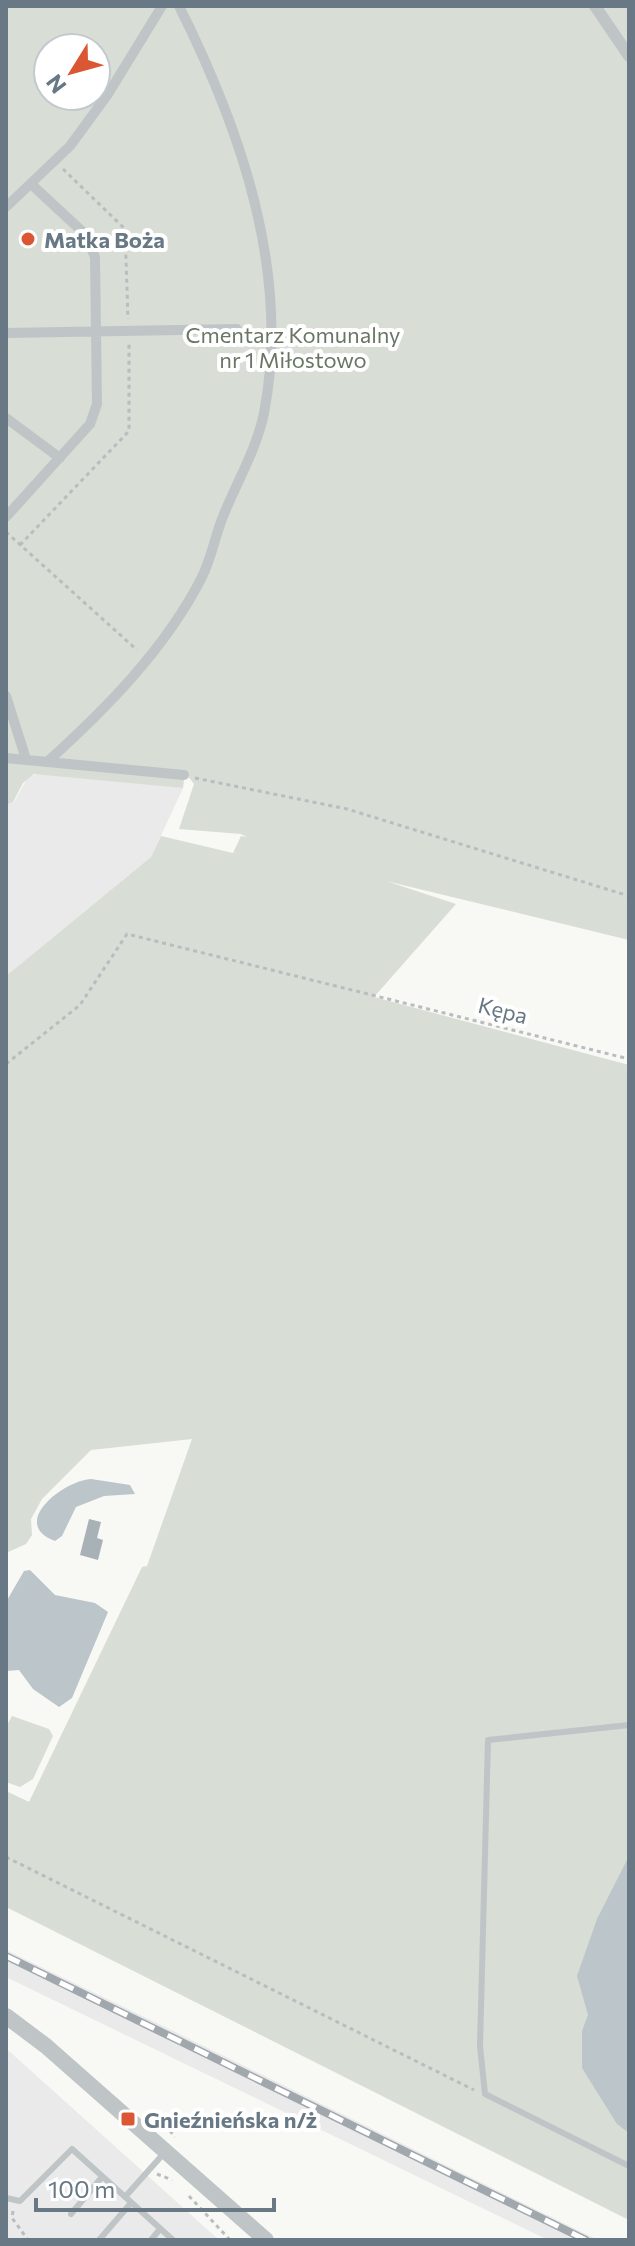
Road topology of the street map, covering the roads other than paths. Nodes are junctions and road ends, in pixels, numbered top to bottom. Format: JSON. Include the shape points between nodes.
{"nodes":[{"id":1,"x":162,"y":6,"type":"edge"},
{"id":2,"x":179,"y":6,"type":"edge"},
{"id":3,"x":595,"y":6,"type":"edge"},
{"id":4,"x":629,"y":56,"type":"edge"},
{"id":5,"x":31,"y":184,"type":"junction"},
{"id":6,"x":6,"y":207,"type":"edge"},
{"id":7,"x":237,"y":329,"type":"dead end"},
{"id":8,"x":97,"y":331,"type":"junction"},
{"id":9,"x":6,"y":333,"type":"edge"},
{"id":10,"x":6,"y":418,"type":"edge"},
{"id":11,"x":60,"y":458,"type":"junction"},
{"id":12,"x":6,"y":517,"type":"edge"},
{"id":13,"x":6,"y":696,"type":"edge"},
{"id":14,"x":6,"y":758,"type":"edge"},
{"id":15,"x":26,"y":759,"type":"junction"},
{"id":16,"x":47,"y":762,"type":"junction"},
{"id":17,"x":184,"y":775,"type":"road end"},
{"id":18,"x":629,"y":1725,"type":"edge"},
{"id":19,"x":6,"y":2016,"type":"edge"},
{"id":20,"x":165,"y":2152,"type":"junction"},
{"id":21,"x":629,"y":2166,"type":"edge"},
{"id":22,"x":102,"y":2177,"type":"junction"},
{"id":23,"x":6,"y":2198,"type":"edge"},
{"id":24,"x":128,"y":2200,"type":"junction"},
{"id":25,"x":71,"y":2214,"type":"dead end"},
{"id":26,"x":160,"y":2229,"type":"junction"},
{"id":27,"x":99,"y":2240,"type":"edge"},
{"id":28,"x":151,"y":2240,"type":"edge"},
{"id":29,"x":173,"y":2240,"type":"edge"},
{"id":30,"x":266,"y":2240,"type":"edge"}],
"edges":[{"from":1,"to":5,"type":"street","via":[[70,146]]},
{"from":2,"to":16,"type":"street","via":[[220,96],[248,179],[268,265],[269,348],[260,426],[204,573],[184,609],[147,659]]},
{"from":3,"to":4,"type":"street"},
{"from":5,"to":6,"type":"street"},
{"from":5,"to":8,"type":"street","via":[[85,234],[95,257]]},
{"from":7,"to":8,"type":"street"},
{"from":8,"to":9,"type":"street"},
{"from":8,"to":11,"type":"street","via":[[97,404],[90,424]]},
{"from":10,"to":11,"type":"street"},
{"from":11,"to":12,"type":"street"},
{"from":13,"to":15,"type":"street"},
{"from":14,"to":15,"type":"street"},
{"from":15,"to":16,"type":"street"},
{"from":16,"to":17,"type":"street"},
{"from":18,"to":21,"type":"lane","via":[[488,1740],[480,2046],[485,2094]]},
{"from":19,"to":20,"type":"street"},
{"from":20,"to":24,"type":"lane"},
{"from":20,"to":30,"type":"street"},
{"from":22,"to":23,"type":"lane","via":[[72,2149],[20,2201]]},
{"from":22,"to":24,"type":"lane"},
{"from":22,"to":25,"type":"lane"},
{"from":24,"to":26,"type":"lane"},
{"from":24,"to":27,"type":"lane"},
{"from":26,"to":28,"type":"lane"},
{"from":26,"to":29,"type":"lane"}]}
